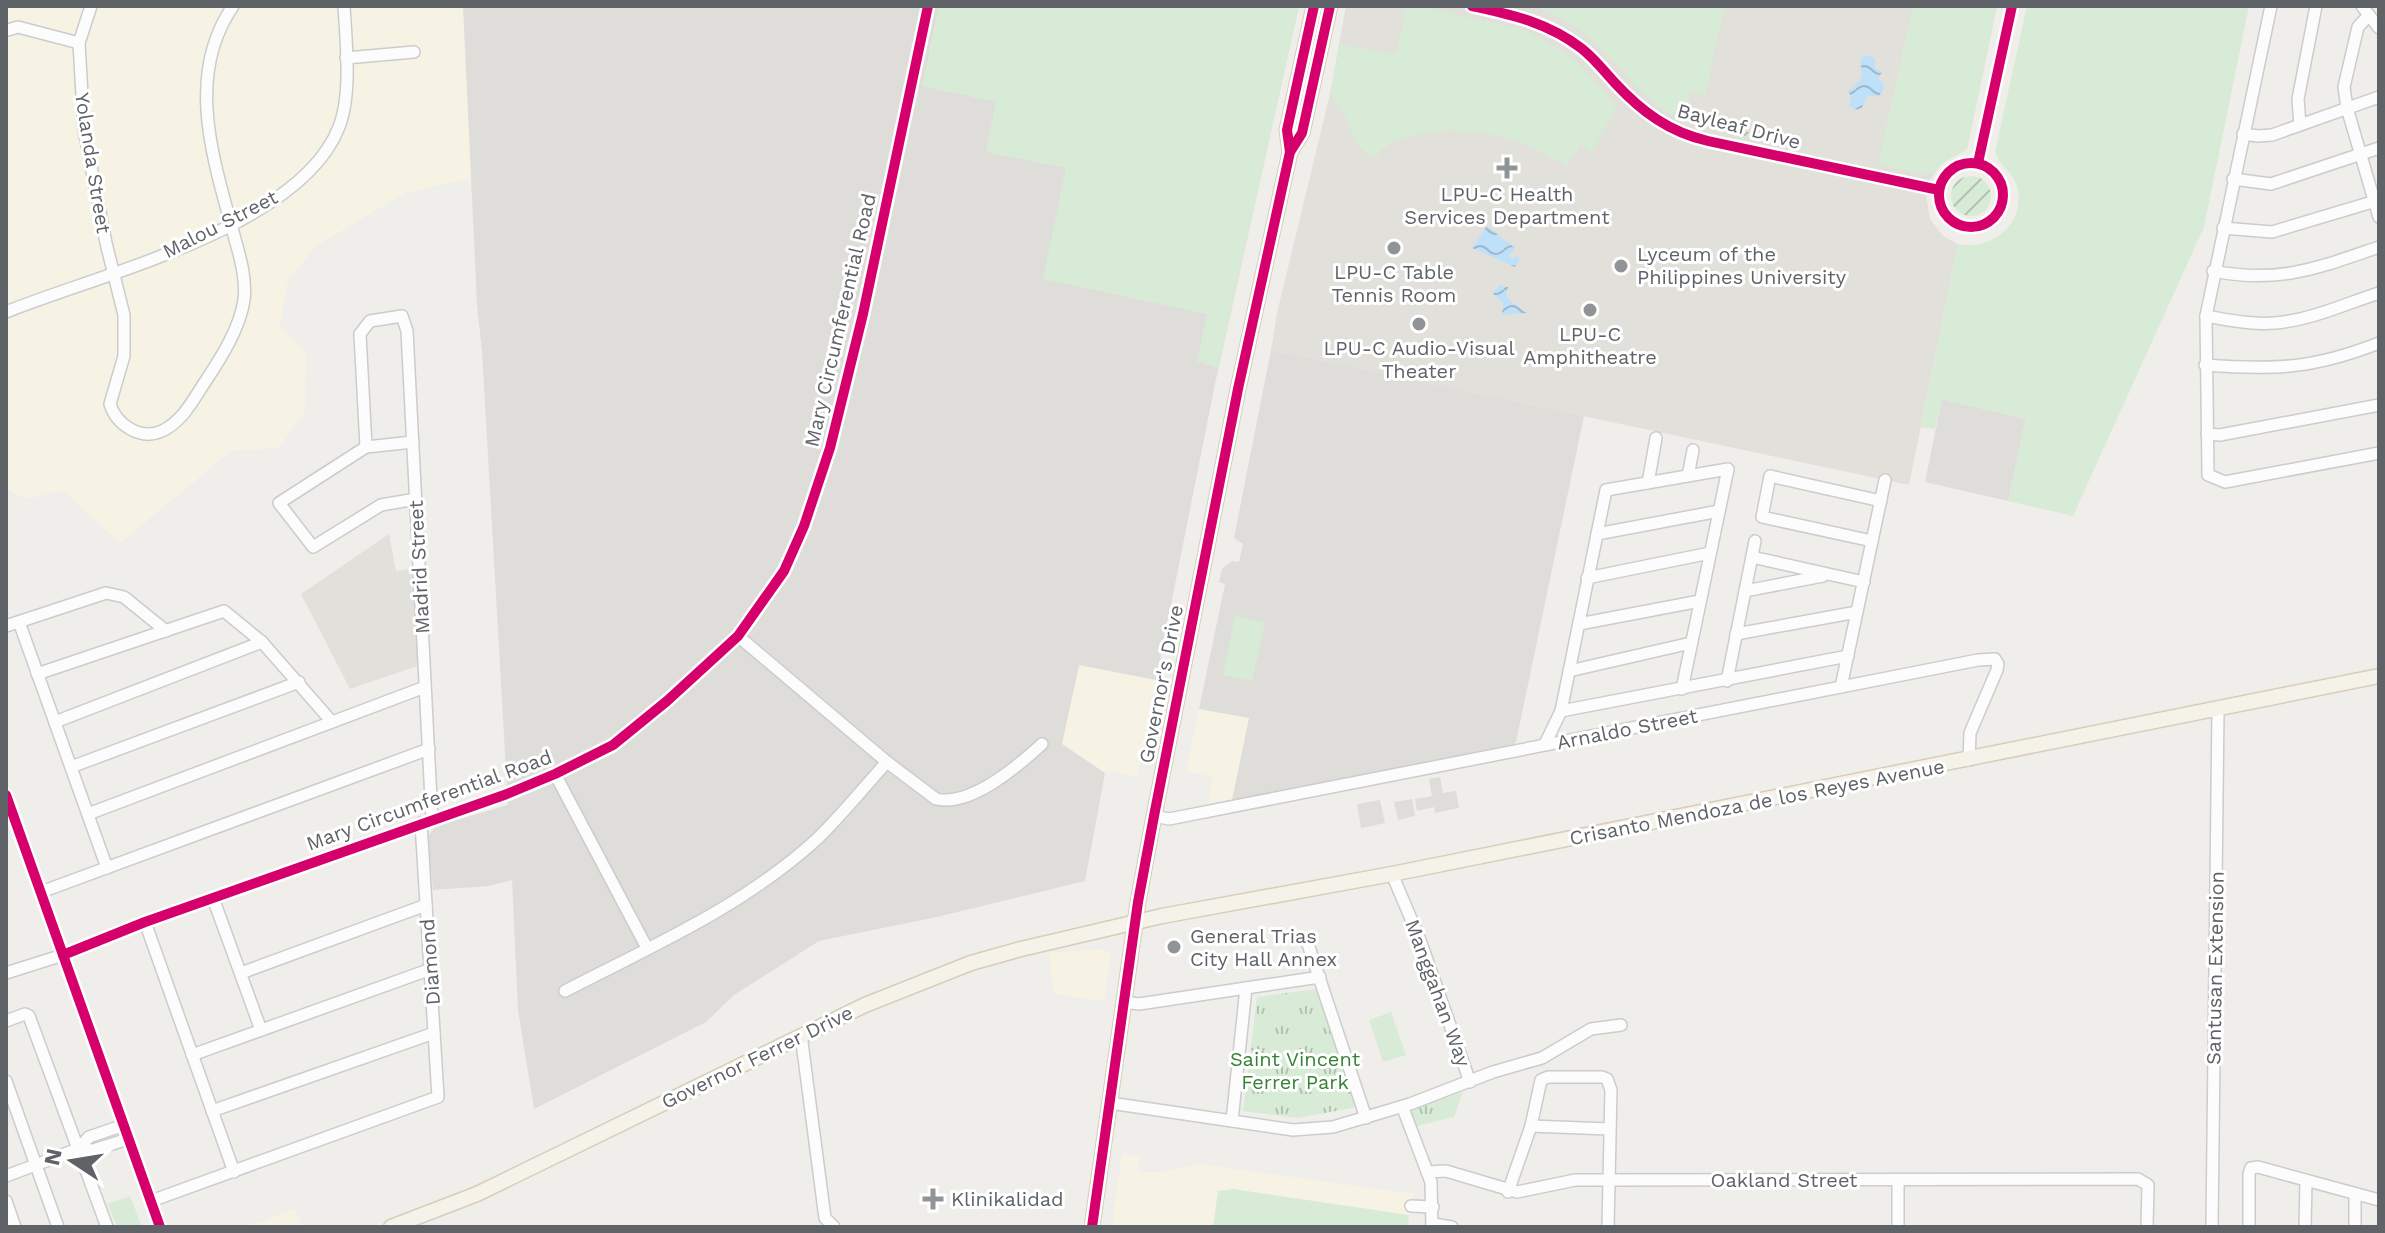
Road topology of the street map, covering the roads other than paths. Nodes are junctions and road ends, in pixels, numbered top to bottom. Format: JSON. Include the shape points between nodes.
{"nodes":[{"id":1,"x":91,"y":6,"type":"edge"},
{"id":2,"x":233,"y":6,"type":"edge"},
{"id":3,"x":344,"y":6,"type":"edge"},
{"id":4,"x":928,"y":6,"type":"edge"},
{"id":5,"x":1314,"y":6,"type":"edge"},
{"id":6,"x":1330,"y":6,"type":"edge"},
{"id":7,"x":1472,"y":6,"type":"edge"},
{"id":8,"x":2012,"y":6,"type":"edge"},
{"id":9,"x":2271,"y":6,"type":"edge"},
{"id":10,"x":2316,"y":6,"type":"edge"},
{"id":11,"x":2366,"y":10,"type":"edge"},
{"id":12,"x":2379,"y":28,"type":"edge"},
{"id":13,"x":8,"y":30,"type":"dead end"},
{"id":14,"x":79,"y":43,"type":"junction"},
{"id":15,"x":414,"y":52,"type":"dead end"},
{"id":16,"x":346,"y":58,"type":"junction"},
{"id":17,"x":2379,"y":97,"type":"edge"},
{"id":18,"x":2347,"y":108,"type":"junction"},
{"id":19,"x":2300,"y":125,"type":"junction"},
{"id":20,"x":2243,"y":134,"type":"junction"},
{"id":21,"x":2379,"y":148,"type":"edge"},
{"id":22,"x":1290,"y":152,"type":"junction"},
{"id":23,"x":2362,"y":154,"type":"junction"},
{"id":24,"x":1978,"y":163,"type":"junction"},
{"id":25,"x":2233,"y":179,"type":"junction"},
{"id":26,"x":1939,"y":190,"type":"junction"},
{"id":27,"x":2377,"y":201,"type":"edge"},
{"id":28,"x":2379,"y":217,"type":"edge"},
{"id":29,"x":231,"y":224,"type":"junction"},
{"id":30,"x":2223,"y":228,"type":"junction"},
{"id":31,"x":2379,"y":247,"type":"edge"},
{"id":32,"x":2213,"y":271,"type":"junction"},
{"id":33,"x":115,"y":272,"type":"junction"},
{"id":34,"x":2379,"y":293,"type":"edge"},
{"id":35,"x":6,"y":312,"type":"edge"},
{"id":36,"x":2206,"y":316,"type":"junction"},
{"id":37,"x":2379,"y":343,"type":"edge"},
{"id":38,"x":2205,"y":365,"type":"junction"},
{"id":39,"x":2379,"y":405,"type":"edge"},
{"id":40,"x":2207,"y":434,"type":"junction"},
{"id":41,"x":1656,"y":438,"type":"dead end"},
{"id":42,"x":413,"y":442,"type":"junction"},
{"id":43,"x":366,"y":447,"type":"junction"},
{"id":44,"x":1693,"y":450,"type":"dead end"},
{"id":45,"x":2379,"y":453,"type":"edge"},
{"id":46,"x":1688,"y":476,"type":"junction"},
{"id":47,"x":1885,"y":480,"type":"dead end"},
{"id":48,"x":1648,"y":483,"type":"junction"},
{"id":49,"x":416,"y":499,"type":"junction"},
{"id":50,"x":1881,"y":501,"type":"junction"},
{"id":51,"x":1719,"y":511,"type":"junction"},
{"id":52,"x":1597,"y":534,"type":"junction"},
{"id":53,"x":1755,"y":541,"type":"dead end"},
{"id":54,"x":1872,"y":541,"type":"junction"},
{"id":55,"x":1710,"y":553,"type":"junction"},
{"id":56,"x":1752,"y":557,"type":"junction"},
{"id":57,"x":1829,"y":574,"type":"junction"},
{"id":58,"x":1587,"y":578,"type":"junction"},
{"id":59,"x":1864,"y":582,"type":"junction"},
{"id":60,"x":1745,"y":591,"type":"junction"},
{"id":61,"x":1700,"y":601,"type":"junction"},
{"id":62,"x":1857,"y":612,"type":"junction"},
{"id":63,"x":19,"y":622,"type":"junction"},
{"id":64,"x":1579,"y":624,"type":"junction"},
{"id":65,"x":6,"y":626,"type":"edge"},
{"id":66,"x":166,"y":631,"type":"junction"},
{"id":67,"x":1736,"y":634,"type":"junction"},
{"id":68,"x":738,"y":636,"type":"junction"},
{"id":69,"x":262,"y":642,"type":"junction"},
{"id":70,"x":1691,"y":643,"type":"junction"},
{"id":71,"x":1848,"y":656,"type":"junction"},
{"id":72,"x":1569,"y":671,"type":"junction"},
{"id":73,"x":37,"y":674,"type":"junction"},
{"id":74,"x":2379,"y":676,"type":"edge"},
{"id":75,"x":1727,"y":681,"type":"junction"},
{"id":76,"x":299,"y":682,"type":"junction"},
{"id":77,"x":425,"y":687,"type":"junction"},
{"id":78,"x":1841,"y":687,"type":"junction"},
{"id":79,"x":1682,"y":689,"type":"junction"},
{"id":80,"x":2218,"y":710,"type":"junction"},
{"id":81,"x":1561,"y":711,"type":"junction"},
{"id":82,"x":55,"y":722,"type":"junction"},
{"id":83,"x":332,"y":722,"type":"junction"},
{"id":84,"x":1042,"y":744,"type":"dead end"},
{"id":85,"x":1545,"y":744,"type":"junction"},
{"id":86,"x":429,"y":749,"type":"junction"},
{"id":87,"x":1969,"y":760,"type":"junction"},
{"id":88,"x":887,"y":762,"type":"junction"},
{"id":89,"x":71,"y":767,"type":"junction"},
{"id":90,"x":555,"y":774,"type":"junction"},
{"id":91,"x":6,"y":795,"type":"edge"},
{"id":92,"x":88,"y":814,"type":"junction"},
{"id":93,"x":1154,"y":816,"type":"junction"},
{"id":94,"x":427,"y":821,"type":"junction"},
{"id":95,"x":107,"y":868,"type":"junction"},
{"id":96,"x":1392,"y":874,"type":"junction"},
{"id":97,"x":41,"y":892,"type":"junction"},
{"id":98,"x":213,"y":898,"type":"junction"},
{"id":99,"x":426,"y":905,"type":"junction"},
{"id":100,"x":145,"y":922,"type":"junction"},
{"id":101,"x":1135,"y":923,"type":"junction"},
{"id":102,"x":1307,"y":941,"type":"dead end"},
{"id":103,"x":647,"y":948,"type":"junction"},
{"id":104,"x":63,"y":955,"type":"junction"},
{"id":105,"x":431,"y":969,"type":"junction"},
{"id":106,"x":6,"y":973,"type":"edge"},
{"id":107,"x":241,"y":973,"type":"junction"},
{"id":108,"x":1320,"y":977,"type":"junction"},
{"id":109,"x":1246,"y":988,"type":"junction"},
{"id":110,"x":565,"y":991,"type":"dead end"},
{"id":111,"x":1124,"y":1002,"type":"junction"},
{"id":112,"x":6,"y":1021,"type":"edge"},
{"id":113,"x":1621,"y":1025,"type":"dead end"},
{"id":114,"x":261,"y":1030,"type":"junction"},
{"id":115,"x":434,"y":1033,"type":"junction"},
{"id":116,"x":801,"y":1035,"type":"junction"},
{"id":117,"x":192,"y":1055,"type":"junction"},
{"id":118,"x":6,"y":1081,"type":"edge"},
{"id":119,"x":1470,"y":1082,"type":"junction"},
{"id":120,"x":1110,"y":1103,"type":"junction"},
{"id":121,"x":212,"y":1111,"type":"junction"},
{"id":122,"x":1404,"y":1111,"type":"dead end"},
{"id":123,"x":1366,"y":1118,"type":"junction"},
{"id":124,"x":1232,"y":1121,"type":"junction"},
{"id":125,"x":124,"y":1125,"type":"junction"},
{"id":126,"x":1531,"y":1126,"type":"junction"},
{"id":127,"x":1609,"y":1129,"type":"junction"},
{"id":128,"x":128,"y":1139,"type":"junction"},
{"id":129,"x":78,"y":1149,"type":"junction"},
{"id":130,"x":36,"y":1165,"type":"junction"},
{"id":131,"x":234,"y":1172,"type":"junction"},
{"id":132,"x":1427,"y":1172,"type":"junction"},
{"id":133,"x":6,"y":1176,"type":"edge"},
{"id":134,"x":1607,"y":1180,"type":"junction"},
{"id":135,"x":1898,"y":1180,"type":"junction"},
{"id":136,"x":2306,"y":1182,"type":"junction"},
{"id":137,"x":1508,"y":1192,"type":"junction"},
{"id":138,"x":2355,"y":1194,"type":"junction"},
{"id":139,"x":2379,"y":1200,"type":"edge"},
{"id":140,"x":6,"y":1201,"type":"edge"},
{"id":141,"x":151,"y":1201,"type":"junction"},
{"id":142,"x":1411,"y":1206,"type":"dead end"},
{"id":143,"x":1433,"y":1207,"type":"junction"},
{"id":144,"x":1432,"y":1225,"type":"edge"},
{"id":145,"x":15,"y":1227,"type":"edge"},
{"id":146,"x":58,"y":1227,"type":"edge"},
{"id":147,"x":107,"y":1227,"type":"edge"},
{"id":148,"x":160,"y":1227,"type":"edge"},
{"id":149,"x":391,"y":1227,"type":"edge"},
{"id":150,"x":834,"y":1227,"type":"edge"},
{"id":151,"x":1092,"y":1227,"type":"edge"},
{"id":152,"x":1452,"y":1227,"type":"edge"},
{"id":153,"x":1608,"y":1227,"type":"edge"},
{"id":154,"x":1898,"y":1227,"type":"edge"},
{"id":155,"x":2147,"y":1227,"type":"edge"},
{"id":156,"x":2212,"y":1227,"type":"edge"},
{"id":157,"x":2249,"y":1227,"type":"edge"},
{"id":158,"x":2305,"y":1227,"type":"edge"},
{"id":159,"x":2355,"y":1227,"type":"edge"}],
"edges":[{"from":1,"to":14,"type":"street","name":"Yolanda Street"},
{"from":2,"to":29,"type":"street","name":"Yolanda Street","via":[[211,49],[205,106]]},
{"from":3,"to":16,"type":"street","name":"Malou Street"},
{"from":4,"to":68,"type":"street","name":"Mary Circumferential Road","via":[[830,448],[784,571]]},
{"from":5,"to":22,"type":"main road","name":"Governor's Drive","via":[[1287,130]]},
{"from":6,"to":22,"type":"main road","name":"Governor's Drive","via":[[1302,133]]},
{"from":7,"to":26,"type":"street","name":"Bayleaf Drive","via":[[1525,17],[1554,31],[1589,55],[1645,112],[1676,131]]},
{"from":8,"to":24,"type":"street"},
{"from":9,"to":20,"type":"street"},
{"from":10,"to":19,"type":"street","via":[[2298,99]]},
{"from":11,"to":12,"type":"street"},
{"from":11,"to":18,"type":"street","via":[[2344,87]]},
{"from":13,"to":14,"type":"street","via":[[18,27]]},
{"from":14,"to":33,"type":"street","name":"Yolanda Street","via":[[84,130]]},
{"from":15,"to":16,"type":"street"},
{"from":16,"to":29,"type":"street","name":"Malou Street","via":[[344,106],[330,145],[311,170],[277,198]]},
{"from":17,"to":18,"type":"street"},
{"from":18,"to":19,"type":"street"},
{"from":18,"to":23,"type":"street"},
{"from":19,"to":20,"type":"street","via":[[2272,135]]},
{"from":20,"to":25,"type":"street"},
{"from":21,"to":23,"type":"street"},
{"from":22,"to":93,"type":"main road","name":"Governor's Drive"},
{"from":23,"to":25,"type":"street","via":[[2271,184]]},
{"from":23,"to":27,"type":"street"},
{"from":24,"to":26,"type":"street","via":[[1953,168]]},
{"from":24,"to":26,"type":"street","via":[[1995,173],[2003,191],[1999,210],[1989,221],[1970,227],[1952,221],[1940,205]]},
{"from":25,"to":30,"type":"street"},
{"from":27,"to":28,"type":"street"},
{"from":27,"to":30,"type":"street","via":[[2272,232]]},
{"from":29,"to":33,"type":"street","name":"Malou Street"},
{"from":29,"to":33,"type":"street","name":"Yolanda Street","via":[[245,285],[238,320],[183,416],[157,434],[126,427],[110,404],[125,337]]},
{"from":30,"to":32,"type":"street"},
{"from":31,"to":32,"type":"street","via":[[2290,275]]},
{"from":32,"to":36,"type":"street"},
{"from":33,"to":35,"type":"street","name":"Malou Street"},
{"from":34,"to":36,"type":"street","via":[[2277,323]]},
{"from":36,"to":38,"type":"street"},
{"from":37,"to":38,"type":"street","via":[[2323,362],[2278,369]]},
{"from":38,"to":40,"type":"street"},
{"from":39,"to":40,"type":"street"},
{"from":40,"to":45,"type":"street","via":[[2208,475],[2225,482]]},
{"from":41,"to":48,"type":"street"},
{"from":42,"to":43,"type":"street"},
{"from":42,"to":43,"type":"street","name":"Madrid Street","via":[[402,316],[370,321],[360,334]]},
{"from":42,"to":49,"type":"street","name":"Madrid Street"},
{"from":43,"to":49,"type":"street","via":[[279,503],[313,547],[381,505]]},
{"from":44,"to":46,"type":"street"},
{"from":46,"to":48,"type":"street"},
{"from":46,"to":51,"type":"street","via":[[1728,469]]},
{"from":47,"to":50,"type":"street"},
{"from":48,"to":52,"type":"street","via":[[1606,490]]},
{"from":49,"to":77,"type":"street","name":"Madrid Street"},
{"from":50,"to":54,"type":"street"},
{"from":50,"to":54,"type":"street","via":[[1770,476],[1762,517]]},
{"from":51,"to":52,"type":"street"},
{"from":51,"to":55,"type":"street"},
{"from":52,"to":58,"type":"street"},
{"from":53,"to":56,"type":"street"},
{"from":54,"to":59,"type":"street"},
{"from":55,"to":58,"type":"street"},
{"from":55,"to":61,"type":"street"},
{"from":56,"to":57,"type":"street"},
{"from":56,"to":60,"type":"street"},
{"from":57,"to":59,"type":"street"},
{"from":57,"to":60,"type":"street"},
{"from":58,"to":64,"type":"street"},
{"from":59,"to":62,"type":"street"},
{"from":60,"to":67,"type":"street"},
{"from":61,"to":64,"type":"street"},
{"from":61,"to":70,"type":"street"},
{"from":62,"to":67,"type":"street"},
{"from":62,"to":71,"type":"street"},
{"from":63,"to":65,"type":"street"},
{"from":63,"to":66,"type":"street","via":[[106,593],[124,597]]},
{"from":63,"to":73,"type":"street"},
{"from":64,"to":72,"type":"street"},
{"from":66,"to":69,"type":"street","via":[[224,611]]},
{"from":66,"to":73,"type":"street"},
{"from":67,"to":75,"type":"street"},
{"from":68,"to":88,"type":"street"},
{"from":68,"to":90,"type":"street","name":"Mary Circumferential Road","via":[[613,745]]},
{"from":69,"to":76,"type":"street"},
{"from":69,"to":82,"type":"street"},
{"from":70,"to":72,"type":"street"},
{"from":70,"to":79,"type":"street"},
{"from":71,"to":75,"type":"street"},
{"from":71,"to":78,"type":"street"},
{"from":72,"to":81,"type":"street"},
{"from":73,"to":82,"type":"street"},
{"from":74,"to":80,"type":"main road","name":"Crisanto Mendoza de los Reyes Avenue"},
{"from":75,"to":79,"type":"street"},
{"from":76,"to":83,"type":"street"},
{"from":76,"to":89,"type":"street"},
{"from":77,"to":83,"type":"street"},
{"from":77,"to":86,"type":"street","name":"Madrid Street"},
{"from":78,"to":85,"type":"street","name":"Arnaldo Street"},
{"from":78,"to":87,"type":"street","name":"Arnaldo Street","via":[[1995,659],[1997,670],[1970,733]]},
{"from":79,"to":81,"type":"street"},
{"from":80,"to":87,"type":"main road","name":"Crisanto Mendoza de los Reyes Avenue"},
{"from":80,"to":156,"type":"street","name":"Santusan Extension"},
{"from":81,"to":85,"type":"street"},
{"from":82,"to":89,"type":"street"},
{"from":83,"to":92,"type":"street"},
{"from":84,"to":88,"type":"street","via":[[1008,774],[946,801]]},
{"from":85,"to":93,"type":"street","name":"Arnaldo Street","via":[[1169,819]]},
{"from":86,"to":94,"type":"street","name":"Madrid Street"},
{"from":86,"to":95,"type":"street"},
{"from":87,"to":96,"type":"main road","name":"Crisanto Mendoza de los Reyes Avenue"},
{"from":88,"to":103,"type":"street","via":[[816,840],[761,883],[701,922]]},
{"from":89,"to":92,"type":"street"},
{"from":90,"to":94,"type":"street","name":"Mary Circumferential Road"},
{"from":90,"to":103,"type":"street"},
{"from":91,"to":97,"type":"street"},
{"from":92,"to":95,"type":"street"},
{"from":93,"to":101,"type":"main road","name":"Governor's Drive"},
{"from":94,"to":98,"type":"street","name":"Mary Circumferential Road"},
{"from":94,"to":99,"type":"street","name":"Diamond"},
{"from":95,"to":97,"type":"street"},
{"from":96,"to":101,"type":"main road","name":"Crisanto Mendoza de los Reyes Avenue"},
{"from":96,"to":119,"type":"street","name":"Manggahan Way"},
{"from":97,"to":104,"type":"street"},
{"from":98,"to":100,"type":"street","name":"Mary Circumferential Road"},
{"from":98,"to":107,"type":"street"},
{"from":99,"to":105,"type":"street","name":"Diamond"},
{"from":99,"to":107,"type":"street"},
{"from":100,"to":104,"type":"street","name":"Mary Circumferential Road"},
{"from":100,"to":117,"type":"street"},
{"from":101,"to":111,"type":"main road","name":"Governor's Drive"},
{"from":101,"to":116,"type":"main road","name":"Governor Ferrer Drive","via":[[971,963]]},
{"from":102,"to":108,"type":"street"},
{"from":103,"to":110,"type":"street"},
{"from":104,"to":106,"type":"street","name":"Mary Circumferential Road"},
{"from":104,"to":125,"type":"street"},
{"from":105,"to":114,"type":"street"},
{"from":105,"to":115,"type":"street","name":"Diamond"},
{"from":107,"to":114,"type":"street"},
{"from":108,"to":109,"type":"street"},
{"from":108,"to":123,"type":"street"},
{"from":109,"to":111,"type":"street"},
{"from":109,"to":124,"type":"street"},
{"from":111,"to":120,"type":"main road","name":"Governor's Drive"},
{"from":112,"to":129,"type":"street","via":[[29,1016]]},
{"from":113,"to":119,"type":"street","via":[[1591,1029],[1542,1058]]},
{"from":114,"to":117,"type":"street"},
{"from":115,"to":121,"type":"street"},
{"from":115,"to":131,"type":"street","name":"Diamond","via":[[436,1099]]},
{"from":116,"to":149,"type":"main road","name":"Governor Ferrer Drive","via":[[477,1194]]},
{"from":116,"to":150,"type":"street","via":[[825,1218]]},
{"from":117,"to":121,"type":"street"},
{"from":118,"to":130,"type":"street"},
{"from":119,"to":123,"type":"street","name":"Manggahan Way"},
{"from":120,"to":124,"type":"street","name":"Manggahan Way"},
{"from":120,"to":151,"type":"main road","name":"Governor's Drive"},
{"from":121,"to":131,"type":"street"},
{"from":122,"to":132,"type":"street"},
{"from":123,"to":124,"type":"street","name":"Manggahan Way","via":[[1293,1130]]},
{"from":125,"to":128,"type":"street"},
{"from":125,"to":129,"type":"street","via":[[89,1137]]},
{"from":126,"to":127,"type":"street"},
{"from":126,"to":127,"type":"street","via":[[1544,1078],[1602,1077],[1611,1090]]},
{"from":126,"to":137,"type":"street"},
{"from":127,"to":134,"type":"street"},
{"from":128,"to":129,"type":"street"},
{"from":128,"to":141,"type":"street"},
{"from":129,"to":130,"type":"street"},
{"from":129,"to":147,"type":"street"},
{"from":130,"to":133,"type":"street"},
{"from":130,"to":146,"type":"street"},
{"from":131,"to":141,"type":"street"},
{"from":132,"to":137,"type":"street","name":"Oakland Street","via":[[1446,1171]]},
{"from":132,"to":143,"type":"street"},
{"from":134,"to":135,"type":"street","name":"Oakland Street"},
{"from":134,"to":137,"type":"street","name":"Oakland Street"},
{"from":134,"to":153,"type":"street"},
{"from":135,"to":154,"type":"street"},
{"from":135,"to":155,"type":"street","name":"Oakland Street","via":[[2138,1179],[2149,1190]]},
{"from":136,"to":138,"type":"street"},
{"from":136,"to":157,"type":"street","via":[[2251,1168]]},
{"from":136,"to":158,"type":"street"},
{"from":138,"to":139,"type":"street"},
{"from":138,"to":159,"type":"street"},
{"from":140,"to":145,"type":"street"},
{"from":141,"to":148,"type":"street"},
{"from":142,"to":143,"type":"street"},
{"from":143,"to":144,"type":"street"},
{"from":144,"to":152,"type":"street"}]}
